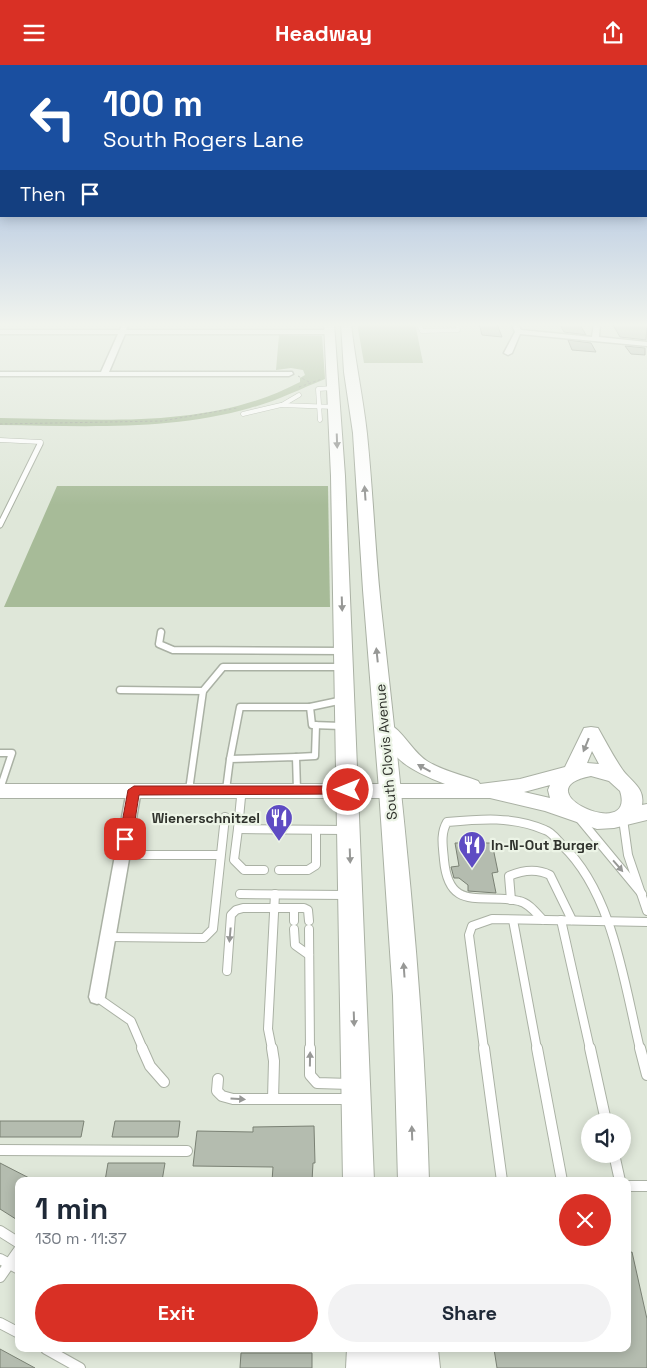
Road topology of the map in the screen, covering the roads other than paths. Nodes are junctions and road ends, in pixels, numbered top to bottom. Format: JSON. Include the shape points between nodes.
{"nodes":[{"id":1,"x":333,"y":384,"type":"edge"},
{"id":2,"x":353,"y":384,"type":"edge"},
{"id":3,"x":299,"y":395,"type":"dead end"},
{"id":4,"x":281,"y":405,"type":"junction"},
{"id":5,"x":327,"y":407,"type":"junction"},
{"id":6,"x":243,"y":414,"type":"dead end"},
{"id":7,"x":320,"y":420,"type":"dead end"},
{"id":8,"x":0,"y":440,"type":"edge"},
{"id":9,"x":339,"y":512,"type":"junction"},
{"id":10,"x":0,"y":525,"type":"edge"},
{"id":11,"x":371,"y":590,"type":"junction"},
{"id":12,"x":161,"y":632,"type":"dead end"},
{"id":13,"x":343,"y":659,"type":"junction"},
{"id":14,"x":120,"y":691,"type":"dead end"},
{"id":15,"x":203,"y":691,"type":"junction"},
{"id":16,"x":345,"y":700,"type":"junction"},
{"id":17,"x":310,"y":707,"type":"junction"},
{"id":18,"x":316,"y":725,"type":"junction"},
{"id":19,"x":345,"y":726,"type":"junction"},
{"id":20,"x":384,"y":728,"type":"junction"},
{"id":21,"x":0,"y":753,"type":"edge"},
{"id":22,"x":296,"y":757,"type":"junction"},
{"id":23,"x":230,"y":759,"type":"junction"},
{"id":24,"x":571,"y":772,"type":"junction"},
{"id":25,"x":620,"y":779,"type":"junction"},
{"id":26,"x":647,"y":789,"type":"edge"},
{"id":27,"x":0,"y":790,"type":"edge"},
{"id":28,"x":134,"y":790,"type":"junction"},
{"id":29,"x":189,"y":790,"type":"junction"},
{"id":30,"x":234,"y":790,"type":"junction"},
{"id":31,"x":297,"y":790,"type":"junction"},
{"id":32,"x":348,"y":790,"type":"junction"},
{"id":33,"x":390,"y":790,"type":"junction"},
{"id":34,"x":486,"y":791,"type":"junction"},
{"id":35,"x":573,"y":813,"type":"junction"},
{"id":36,"x":632,"y":815,"type":"edge"},
{"id":37,"x":225,"y":817,"type":"dead end"},
{"id":38,"x":238,"y":829,"type":"junction"},
{"id":39,"x":316,"y":830,"type":"junction"},
{"id":40,"x":349,"y":830,"type":"junction"},
{"id":41,"x":122,"y":855,"type":"junction"},
{"id":42,"x":220,"y":855,"type":"junction"},
{"id":43,"x":264,"y":870,"type":"dead end"},
{"id":44,"x":279,"y":870,"type":"dead end"},
{"id":45,"x":240,"y":894,"type":"dead end"},
{"id":46,"x":275,"y":894,"type":"junction"},
{"id":47,"x":642,"y":894,"type":"junction"},
{"id":48,"x":351,"y":895,"type":"junction"},
{"id":49,"x":511,"y":900,"type":"junction"},
{"id":50,"x":274,"y":908,"type":"junction"},
{"id":51,"x":294,"y":908,"type":"junction"},
{"id":52,"x":647,"y":911,"type":"edge"},
{"id":53,"x":513,"y":920,"type":"junction"},
{"id":54,"x":543,"y":920,"type":"junction"},
{"id":55,"x":561,"y":920,"type":"junction"},
{"id":56,"x":572,"y":921,"type":"junction"},
{"id":57,"x":608,"y":921,"type":"junction"},
{"id":58,"x":647,"y":921,"type":"edge"},
{"id":59,"x":108,"y":937,"type":"junction"},
{"id":60,"x":309,"y":955,"type":"junction"},
{"id":61,"x":227,"y":971,"type":"dead end"},
{"id":62,"x":97,"y":997,"type":"joint"},
{"id":63,"x":647,"y":1075,"type":"edge"},
{"id":64,"x":218,"y":1079,"type":"dead end"},
{"id":65,"x":164,"y":1082,"type":"dead end"},
{"id":66,"x":356,"y":1092,"type":"junction"},
{"id":67,"x":273,"y":1099,"type":"junction"},
{"id":68,"x":604,"y":1113,"type":"edge"},
{"id":69,"x":0,"y":1150,"type":"edge"},
{"id":70,"x":187,"y":1151,"type":"dead end"},
{"id":71,"x":616,"y":1163,"type":"edge"},
{"id":72,"x":359,"y":1177,"type":"edge"},
{"id":73,"x":414,"y":1177,"type":"edge"},
{"id":74,"x":501,"y":1177,"type":"edge"},
{"id":75,"x":561,"y":1177,"type":"edge"},
{"id":76,"x":619,"y":1177,"type":"edge"},
{"id":77,"x":631,"y":1186,"type":"edge"},
{"id":78,"x":647,"y":1186,"type":"edge"},
{"id":79,"x":0,"y":1231,"type":"edge"},
{"id":80,"x":15,"y":1240,"type":"edge"},
{"id":81,"x":0,"y":1259,"type":"edge"},
{"id":82,"x":14,"y":1266,"type":"edge"},
{"id":83,"x":0,"y":1277,"type":"edge"},
{"id":84,"x":0,"y":1323,"type":"edge"},
{"id":85,"x":15,"y":1331,"type":"edge"},
{"id":86,"x":51,"y":1352,"type":"edge"},
{"id":87,"x":364,"y":1352,"type":"edge"},
{"id":88,"x":388,"y":1352,"type":"edge"},
{"id":89,"x":421,"y":1352,"type":"edge"},
{"id":90,"x":80,"y":1368,"type":"edge"},
{"id":91,"x":364,"y":1368,"type":"edge"},
{"id":92,"x":389,"y":1368,"type":"edge"},
{"id":93,"x":422,"y":1368,"type":"edge"}],
"edges":[{"from":1,"to":5,"type":"main road"},
{"from":11,"to":2,"type":"main road","name":"South Clovis Avenue","one_way":true,"via":[[360,433]]},
{"from":3,"to":4,"type":"lane"},
{"from":4,"to":5,"type":"lane"},
{"from":4,"to":6,"type":"lane"},
{"from":5,"to":7,"type":"lane"},
{"from":5,"to":9,"type":"main road","one_way":true},
{"from":8,"to":10,"type":"lane","via":[[41,442]]},
{"from":9,"to":11,"type":"main road","via":[[352,538],[355,581],[360,588]]},
{"from":9,"to":13,"type":"main road","one_way":true},
{"from":20,"to":11,"type":"main road","name":"South Clovis Avenue","one_way":true},
{"from":12,"to":13,"type":"lane","via":[[162,647],[174,650]]},
{"from":13,"to":15,"type":"lane","via":[[223,667]]},
{"from":13,"to":16,"type":"main road"},
{"from":14,"to":15,"type":"lane"},
{"from":15,"to":29,"type":"lane"},
{"from":16,"to":17,"type":"lane"},
{"from":16,"to":19,"type":"main road"},
{"from":17,"to":18,"type":"lane","via":[[312,725]]},
{"from":17,"to":23,"type":"lane","via":[[240,707]]},
{"from":18,"to":19,"type":"lane"},
{"from":18,"to":22,"type":"lane","via":[[315,756]]},
{"from":19,"to":32,"type":"main road"},
{"from":20,"to":33,"type":"main road","name":"South Clovis Avenue"},
{"from":34,"to":20,"type":"street","one_way":true,"via":[[421,767],[407,756]]},
{"from":21,"to":27,"type":"lane","via":[[12,753]]},
{"from":22,"to":23,"type":"lane"},
{"from":22,"to":31,"type":"lane"},
{"from":23,"to":30,"type":"lane"},
{"from":24,"to":25,"type":"street","via":[[591,769]]},
{"from":25,"to":24,"type":"street","one_way":true,"via":[[591,733]]},
{"from":24,"to":34,"type":"street","via":[[520,786]]},
{"from":24,"to":35,"type":"street","via":[[562,779],[558,788],[560,797]]},
{"from":25,"to":26,"type":"street"},
{"from":25,"to":36,"type":"street","via":[[634,797]]},
{"from":27,"to":28,"type":"street"},
{"from":28,"to":29,"type":"street"},
{"from":28,"to":41,"type":"street"},
{"from":29,"to":30,"type":"street"},
{"from":30,"to":31,"type":"street"},
{"from":30,"to":38,"type":"lane"},
{"from":31,"to":32,"type":"street"},
{"from":32,"to":33,"type":"street"},
{"from":32,"to":40,"type":"main road"},
{"from":33,"to":34,"type":"street"},
{"from":73,"to":33,"type":"main road","name":"South Clovis Avenue","one_way":true,"via":[[406,996]]},
{"from":34,"to":35,"type":"street"},
{"from":35,"to":36,"type":"street","via":[[601,821]]},
{"from":35,"to":47,"type":"lane","one_way":true},
{"from":36,"to":47,"type":"lane","via":[[625,851]]},
{"from":37,"to":42,"type":"lane"},
{"from":38,"to":39,"type":"lane"},
{"from":38,"to":43,"type":"lane","via":[[234,861],[244,870]]},
{"from":39,"to":40,"type":"lane"},
{"from":39,"to":44,"type":"lane","via":[[316,865],[308,870]]},
{"from":40,"to":48,"type":"main road","one_way":true},
{"from":41,"to":42,"type":"lane"},
{"from":41,"to":59,"type":"street"},
{"from":42,"to":59,"type":"lane","via":[[213,929],[204,938]]},
{"from":45,"to":46,"type":"lane"},
{"from":46,"to":48,"type":"lane"},
{"from":46,"to":50,"type":"lane"},
{"from":47,"to":52,"type":"lane"},
{"from":48,"to":66,"type":"main road","one_way":true},
{"from":49,"to":54,"type":"lane","via":[[528,905]]},
{"from":49,"to":56,"type":"lane","via":[[508,876],[525,871],[544,871],[550,875]]},
{"from":49,"to":57,"type":"lane","via":[[470,898],[458,894],[448,885],[443,829],[447,822],[480,819],[515,821],[547,830],[573,855],[594,886]]},
{"from":50,"to":51,"type":"lane"},
{"from":50,"to":61,"type":"lane","one_way":true,"via":[[243,908],[231,915]]},
{"from":50,"to":67,"type":"lane","via":[[268,1029],[274,1061]]},
{"from":51,"to":60,"type":"lane","via":[[295,945]]},
{"from":51,"to":60,"type":"lane","via":[[308,910]]},
{"from":53,"to":54,"type":"lane"},
{"from":53,"to":74,"type":"lane","via":[[481,921],[472,926],[469,935]]},
{"from":53,"to":75,"type":"lane"},
{"from":54,"to":55,"type":"lane"},
{"from":55,"to":56,"type":"lane"},
{"from":55,"to":68,"type":"lane"},
{"from":56,"to":57,"type":"lane"},
{"from":57,"to":58,"type":"lane"},
{"from":57,"to":63,"type":"lane"},
{"from":59,"to":62,"type":"street"},
{"from":66,"to":60,"type":"lane","one_way":true,"via":[[317,1083],[310,1075],[312,964]]},
{"from":62,"to":65,"type":"lane","via":[[131,1021],[150,1066]]},
{"from":64,"to":67,"type":"lane","one_way":true,"via":[[217,1091],[222,1096]]},
{"from":66,"to":67,"type":"lane"},
{"from":66,"to":72,"type":"main road"},
{"from":69,"to":70,"type":"lane"},
{"from":71,"to":76,"type":"lane"},
{"from":77,"to":78,"type":"lane"},
{"from":79,"to":80,"type":"lane"},
{"from":81,"to":82,"type":"lane"},
{"from":82,"to":83,"type":"lane"},
{"from":84,"to":85,"type":"lane"},
{"from":86,"to":90,"type":"lane"},
{"from":87,"to":91,"type":"main road"},
{"from":88,"to":92,"type":"main road"},
{"from":89,"to":93,"type":"main road"}]}
